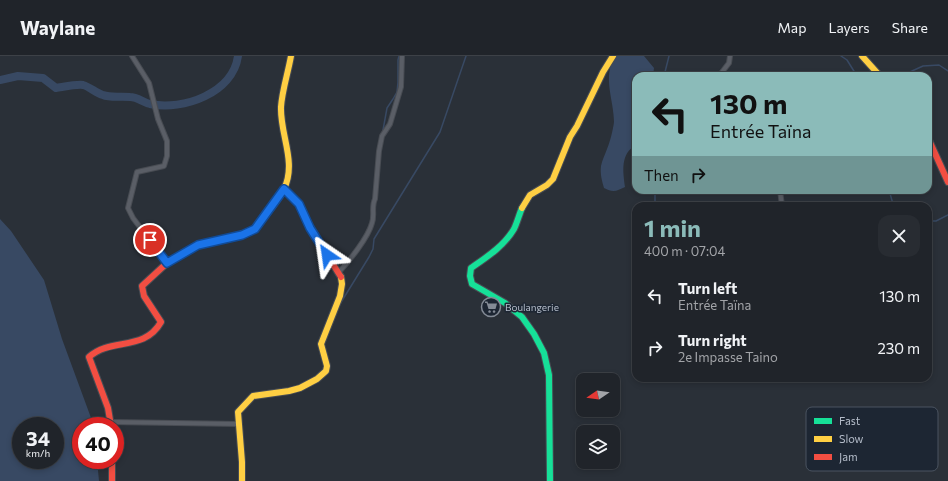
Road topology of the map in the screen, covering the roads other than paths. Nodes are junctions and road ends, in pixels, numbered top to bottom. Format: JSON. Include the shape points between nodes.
{"nodes":[{"id":1,"x":132,"y":56,"type":"edge"},
{"id":2,"x":291,"y":56,"type":"edge"},
{"id":3,"x":402,"y":56,"type":"edge"},
{"id":4,"x":613,"y":56,"type":"edge"},
{"id":5,"x":730,"y":56,"type":"edge"},
{"id":6,"x":862,"y":56,"type":"edge"},
{"id":7,"x":722,"y":72,"type":"edge"},
{"id":8,"x":876,"y":72,"type":"edge"},
{"id":9,"x":932,"y":147,"type":"edge"},
{"id":10,"x":948,"y":182,"type":"edge"},
{"id":11,"x":284,"y":189,"type":"junction"},
{"id":12,"x":167,"y":263,"type":"junction"},
{"id":13,"x":338,"y":272,"type":"junction"},
{"id":14,"x":109,"y":417,"type":"edge"},
{"id":15,"x":124,"y":424,"type":"edge"},
{"id":16,"x":239,"y":424,"type":"junction"},
{"id":17,"x":112,"y":469,"type":"edge"},
{"id":18,"x":112,"y":481,"type":"edge"},
{"id":19,"x":242,"y":481,"type":"edge"},
{"id":20,"x":550,"y":481,"type":"edge"}],
"edges":[{"from":1,"to":12,"type":"street","via":[[149,83],[158,119],[167,141],[167,156],[164,166],[137,172],[128,208]]},
{"from":2,"to":11,"type":"street","via":[[281,106],[281,124],[289,156],[289,173]]},
{"from":3,"to":13,"type":"street","via":[[401,87],[390,124],[382,136],[378,151],[372,225]]},
{"from":4,"to":20,"type":"street","via":[[569,138],[553,180],[546,187],[532,193],[513,230],[500,246],[471,268],[472,284],[518,312],[538,340],[546,358],[549,375]]},
{"from":5,"to":7,"type":"street"},
{"from":6,"to":8,"type":"street"},
{"from":9,"to":10,"type":"street"},
{"from":11,"to":12,"type":"street","via":[[255,229],[242,235],[198,245]]},
{"from":11,"to":13,"type":"street","via":[[299,204],[310,228]]},
{"from":12,"to":14,"type":"street","via":[[142,286],[144,296],[161,322],[159,326],[146,338],[107,347],[93,352],[89,357]]},
{"from":13,"to":16,"type":"street","via":[[342,284],[340,296],[321,344],[326,371],[300,388],[253,396],[238,412]]},
{"from":15,"to":16,"type":"street"},
{"from":16,"to":19,"type":"street"},
{"from":17,"to":18,"type":"street"}]}
